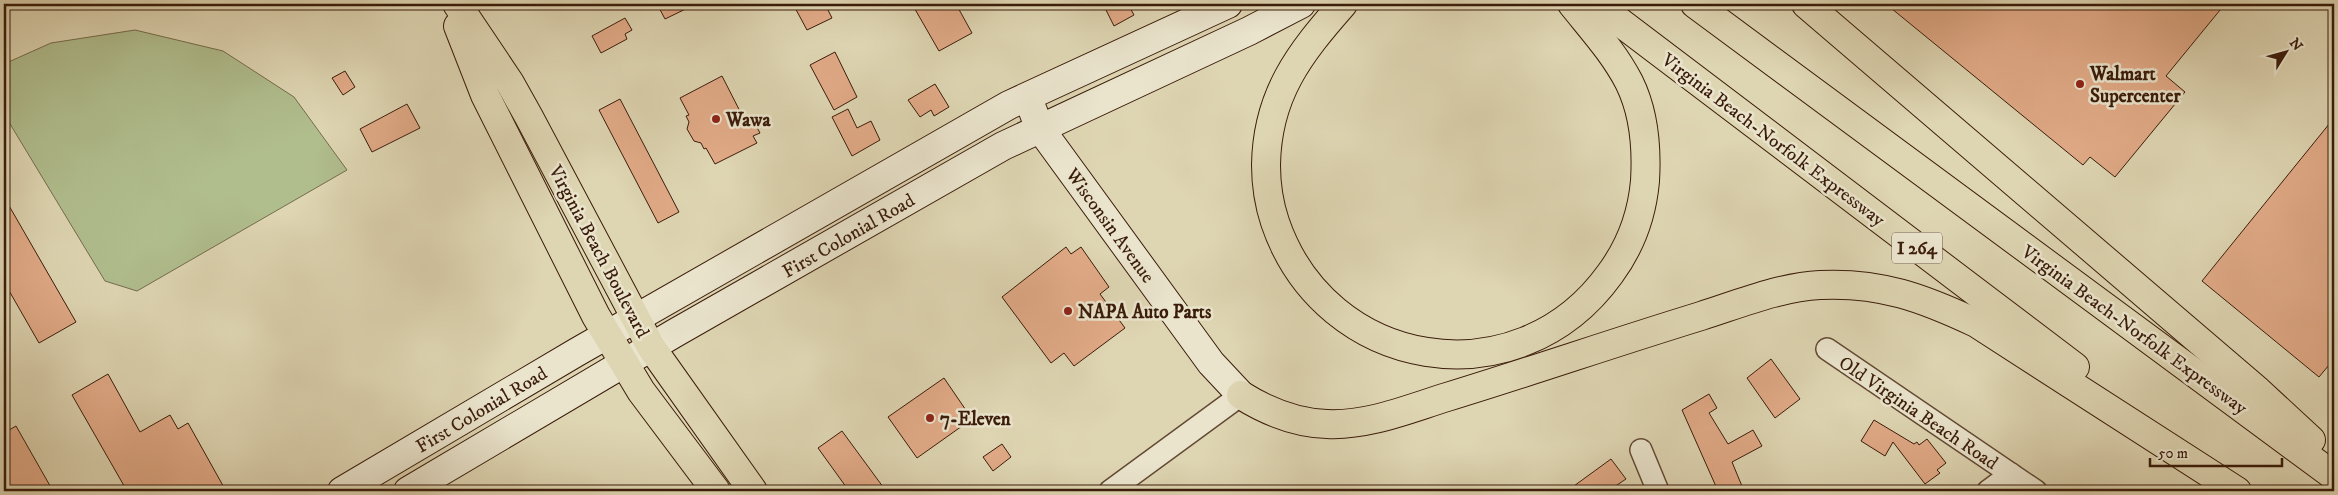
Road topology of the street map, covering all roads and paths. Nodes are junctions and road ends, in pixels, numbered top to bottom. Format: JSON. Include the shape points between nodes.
{"nodes":[{"id":1,"x":449,"y":4,"type":"edge"},
{"id":2,"x":457,"y":4,"type":"edge"},
{"id":3,"x":1228,"y":4,"type":"edge"},
{"id":4,"x":1301,"y":4,"type":"edge"},
{"id":5,"x":1343,"y":4,"type":"edge"},
{"id":6,"x":1572,"y":4,"type":"edge"},
{"id":7,"x":1596,"y":4,"type":"edge"},
{"id":8,"x":1695,"y":4,"type":"edge"},
{"id":9,"x":1806,"y":4,"type":"edge"},
{"id":10,"x":1028,"y":97,"type":"junction"},
{"id":11,"x":1039,"y":128,"type":"junction"},
{"id":12,"x":635,"y":319,"type":"junction"},
{"id":13,"x":607,"y":335,"type":"junction"},
{"id":14,"x":651,"y":347,"type":"junction"},
{"id":15,"x":1827,"y":349,"type":"dead end"},
{"id":16,"x":624,"y":364,"type":"junction"},
{"id":17,"x":1241,"y":395,"type":"junction"},
{"id":18,"x":1641,"y":450,"type":"dead end"},
{"id":19,"x":2334,"y":461,"type":"edge"},
{"id":20,"x":2011,"y":474,"type":"junction"},
{"id":21,"x":2334,"y":476,"type":"edge"},
{"id":22,"x":342,"y":491,"type":"edge"},
{"id":23,"x":408,"y":491,"type":"edge"},
{"id":24,"x":716,"y":491,"type":"edge"},
{"id":25,"x":753,"y":491,"type":"edge"},
{"id":26,"x":1110,"y":491,"type":"edge"},
{"id":27,"x":1658,"y":491,"type":"edge"},
{"id":28,"x":1988,"y":491,"type":"edge"},
{"id":29,"x":2036,"y":491,"type":"edge"},
{"id":30,"x":2238,"y":491,"type":"edge"}],
"edges":[{"from":1,"to":13,"type":"main road","name":"Virginia Beach Boulevard","via":[[485,95]]},
{"from":2,"to":12,"type":"main road","name":"Virginia Beach Boulevard","via":[[510,83]]},
{"from":3,"to":10,"type":"main road","name":"First Colonial Road"},
{"from":4,"to":11,"type":"main road","name":"First Colonial Road"},
{"from":5,"to":6,"type":"main road","via":[[1292,69],[1271,116],[1266,181],[1274,220],[1293,263],[1310,287],[1351,323],[1400,347],[1430,353],[1461,354],[1485,353],[1537,337],[1583,306],[1602,285],[1629,243],[1639,216],[1646,166],[1639,108],[1619,64]]},
{"from":7,"to":30,"type":"main road","name":"Virginia Beach-Norfolk Expressway","number":"I 264"},
{"from":8,"to":21,"type":"main road","name":"Virginia Beach-Norfolk Expressway"},
{"from":9,"to":19,"type":"main road","via":[[2258,391]]},
{"from":10,"to":11,"type":"main road","name":"Wisconsin Avenue"},
{"from":10,"to":12,"type":"main road","name":"First Colonial Road"},
{"from":11,"to":14,"type":"main road","name":"First Colonial Road"},
{"from":11,"to":17,"type":"main road","name":"Wisconsin Avenue","via":[[1211,363]]},
{"from":12,"to":13,"type":"main road","name":"First Colonial Road"},
{"from":12,"to":14,"type":"main road","name":"Virginia Beach Boulevard"},
{"from":13,"to":16,"type":"main road","name":"Virginia Beach Boulevard"},
{"from":13,"to":22,"type":"main road","name":"First Colonial Road"},
{"from":14,"to":16,"type":"main road","name":"First Colonial Road"},
{"from":14,"to":25,"type":"main road","name":"Virginia Beach Boulevard"},
{"from":15,"to":20,"type":"street","name":"Old Virginia Beach Road"},
{"from":16,"to":23,"type":"main road","name":"First Colonial Road"},
{"from":16,"to":24,"type":"main road","name":"Virginia Beach Boulevard"},
{"from":17,"to":26,"type":"street"},
{"from":17,"to":30,"type":"main road","via":[[1262,409],[1300,421],[1354,424],[1782,291],[1818,285],[1878,288],[1930,301],[1976,323]]},
{"from":18,"to":27,"type":"street"},
{"from":20,"to":28,"type":"street"},
{"from":20,"to":29,"type":"street","name":"Old Virginia Beach Road"}]}
